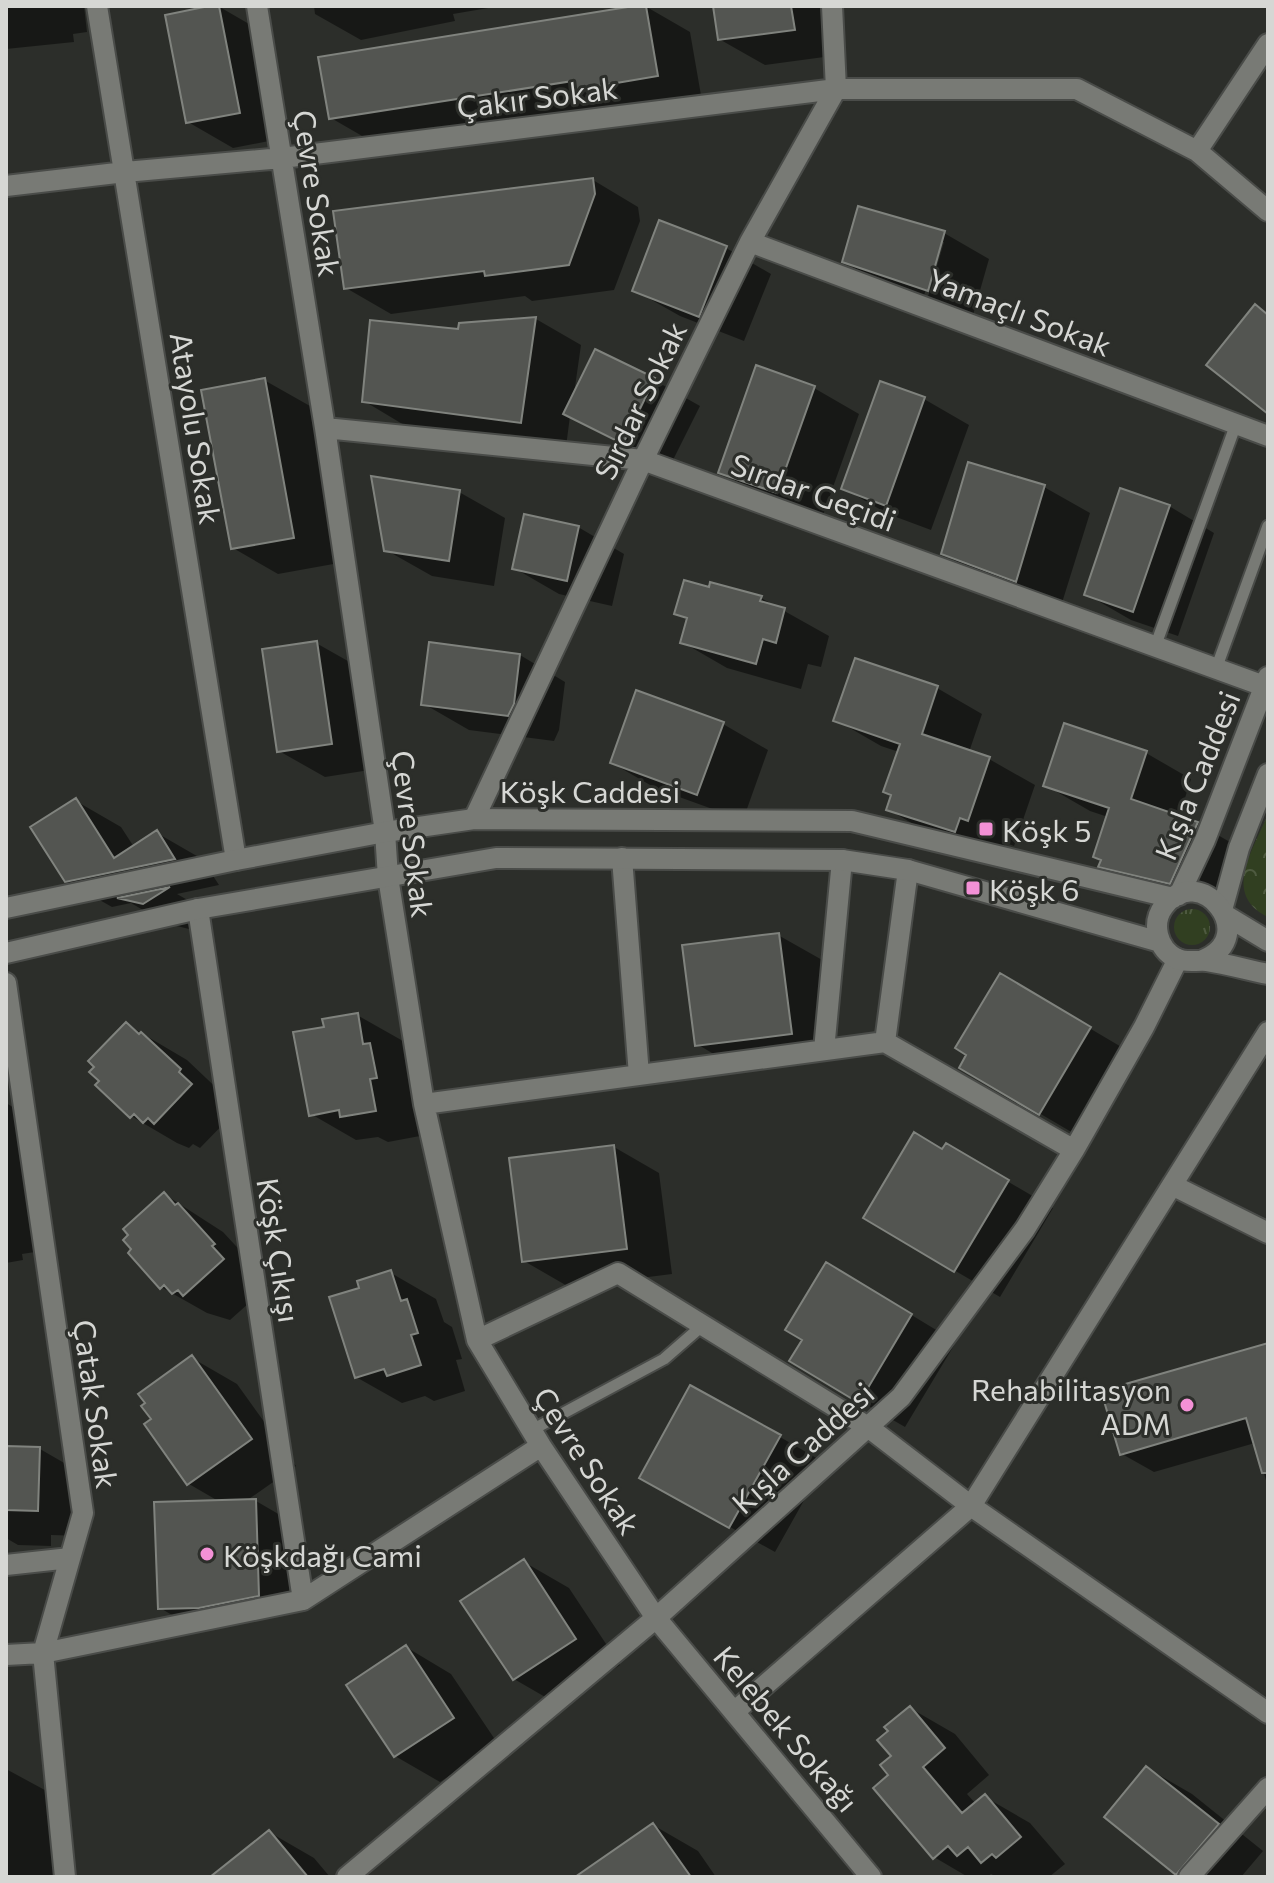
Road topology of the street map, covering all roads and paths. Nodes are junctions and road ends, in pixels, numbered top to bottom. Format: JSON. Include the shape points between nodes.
{"nodes":[{"id":1,"x":97,"y":6,"type":"edge"},
{"id":2,"x":257,"y":6,"type":"edge"},
{"id":3,"x":832,"y":6,"type":"edge"},
{"id":4,"x":1268,"y":44,"type":"edge"},
{"id":5,"x":836,"y":89,"type":"junction"},
{"id":6,"x":1197,"y":151,"type":"junction"},
{"id":7,"x":282,"y":158,"type":"junction"},
{"id":8,"x":125,"y":172,"type":"junction"},
{"id":9,"x":6,"y":186,"type":"edge"},
{"id":10,"x":1268,"y":211,"type":"edge"},
{"id":11,"x":750,"y":242,"type":"junction"},
{"id":12,"x":1236,"y":424,"type":"junction"},
{"id":13,"x":325,"y":428,"type":"junction"},
{"id":14,"x":1268,"y":436,"type":"edge"},
{"id":15,"x":643,"y":460,"type":"junction"},
{"id":16,"x":1268,"y":526,"type":"edge"},
{"id":17,"x":1155,"y":647,"type":"junction"},
{"id":18,"x":1216,"y":669,"type":"junction"},
{"id":19,"x":1266,"y":682,"type":"edge"},
{"id":20,"x":1268,"y":774,"type":"edge"},
{"id":21,"x":474,"y":819,"type":"junction"},
{"id":22,"x":385,"y":832,"type":"junction"},
{"id":23,"x":622,"y":858,"type":"junction"},
{"id":24,"x":236,"y":860,"type":"junction"},
{"id":25,"x":842,"y":860,"type":"junction"},
{"id":26,"x":908,"y":870,"type":"junction"},
{"id":27,"x":388,"y":877,"type":"junction"},
{"id":28,"x":1176,"y":896,"type":"junction"},
{"id":29,"x":6,"y":908,"type":"edge"},
{"id":30,"x":198,"y":909,"type":"junction"},
{"id":31,"x":1224,"y":912,"type":"junction"},
{"id":32,"x":1268,"y":941,"type":"edge"},
{"id":33,"x":1160,"y":942,"type":"junction"},
{"id":34,"x":6,"y":953,"type":"edge"},
{"id":35,"x":1178,"y":959,"type":"junction"},
{"id":36,"x":1203,"y":960,"type":"junction"},
{"id":37,"x":1268,"y":974,"type":"edge"},
{"id":38,"x":6,"y":983,"type":"edge"},
{"id":39,"x":1268,"y":1032,"type":"edge"},
{"id":40,"x":885,"y":1042,"type":"junction"},
{"id":41,"x":824,"y":1050,"type":"junction"},
{"id":42,"x":639,"y":1075,"type":"junction"},
{"id":43,"x":424,"y":1104,"type":"junction"},
{"id":44,"x":1074,"y":1150,"type":"junction"},
{"id":45,"x":1172,"y":1185,"type":"junction"},
{"id":46,"x":1268,"y":1233,"type":"edge"},
{"id":47,"x":703,"y":1325,"type":"junction"},
{"id":48,"x":477,"y":1340,"type":"junction"},
{"id":49,"x":868,"y":1427,"type":"junction"},
{"id":50,"x":536,"y":1438,"type":"junction"},
{"id":51,"x":971,"y":1506,"type":"junction"},
{"id":52,"x":70,"y":1558,"type":"junction"},
{"id":53,"x":6,"y":1565,"type":"edge"},
{"id":54,"x":303,"y":1600,"type":"junction"},
{"id":55,"x":656,"y":1618,"type":"junction"},
{"id":56,"x":43,"y":1653,"type":"junction"},
{"id":57,"x":6,"y":1655,"type":"edge"},
{"id":58,"x":734,"y":1712,"type":"junction"},
{"id":59,"x":1268,"y":1713,"type":"edge"},
{"id":60,"x":1268,"y":1788,"type":"edge"},
{"id":61,"x":65,"y":1877,"type":"edge"},
{"id":62,"x":347,"y":1877,"type":"edge"},
{"id":63,"x":871,"y":1877,"type":"edge"},
{"id":64,"x":1189,"y":1877,"type":"edge"}],
"edges":[{"from":1,"to":8,"type":"street","name":"Atayolu Sokak"},
{"from":2,"to":7,"type":"street","name":"Çevre Sokak"},
{"from":3,"to":5,"type":"street"},
{"from":4,"to":6,"type":"street"},
{"from":5,"to":6,"type":"street","name":"Çakır Sokak","via":[[1077,89]]},
{"from":5,"to":7,"type":"street","name":"Çakır Sokak"},
{"from":5,"to":11,"type":"street","name":"Sırdar Sokak"},
{"from":6,"to":10,"type":"street"},
{"from":7,"to":8,"type":"street","name":"Çakır Sokak"},
{"from":7,"to":13,"type":"street","name":"Çevre Sokak"},
{"from":8,"to":9,"type":"street","name":"Çakır Sokak"},
{"from":8,"to":24,"type":"street","name":"Atayolu Sokak"},
{"from":11,"to":12,"type":"street","name":"Yamaçlı Sokak"},
{"from":11,"to":15,"type":"street","name":"Sırdar Sokak"},
{"from":12,"to":14,"type":"street","name":"Yamaçlı Sokak"},
{"from":12,"to":17,"type":"lane"},
{"from":13,"to":15,"type":"street","name":"Sırdar Geçidi"},
{"from":13,"to":22,"type":"street","name":"Çevre Sokak"},
{"from":15,"to":17,"type":"street","name":"Sırdar Geçidi"},
{"from":15,"to":21,"type":"street","name":"Sırdar Sokak"},
{"from":16,"to":18,"type":"lane"},
{"from":17,"to":18,"type":"street","name":"Sırdar Geçidi"},
{"from":18,"to":19,"type":"street","name":"Sırdar Geçidi"},
{"from":19,"to":28,"type":"street","name":"Kışla Caddesi","via":[[1205,840]]},
{"from":20,"to":31,"type":"street","via":[[1239,848]]},
{"from":21,"to":22,"type":"street","name":"Köşk Caddesi"},
{"from":21,"to":28,"type":"street","name":"Köşk Caddesi","via":[[852,821]]},
{"from":22,"to":24,"type":"street","name":"Köşk Caddesi"},
{"from":22,"to":27,"type":"street","name":"Çevre Sokak"},
{"from":23,"to":25,"type":"street"},
{"from":23,"to":27,"type":"street","via":[[496,858]]},
{"from":23,"to":42,"type":"street"},
{"from":24,"to":29,"type":"street","name":"Köşk Caddesi"},
{"from":25,"to":26,"type":"street"},
{"from":25,"to":41,"type":"street"},
{"from":26,"to":33,"type":"street"},
{"from":26,"to":40,"type":"street"},
{"from":27,"to":30,"type":"street"},
{"from":27,"to":43,"type":"street","name":"Çevre Sokak"},
{"from":28,"to":31,"type":"street","via":[[1203,894]]},
{"from":28,"to":33,"type":"street","via":[[1158,918]]},
{"from":30,"to":34,"type":"street"},
{"from":30,"to":54,"type":"street","name":"Köşk Çıkışı"},
{"from":31,"to":32,"type":"street"},
{"from":31,"to":36,"type":"street","via":[[1225,940]]},
{"from":33,"to":35,"type":"street"},
{"from":35,"to":36,"type":"street"},
{"from":35,"to":44,"type":"street","name":"Kışla Caddesi"},
{"from":36,"to":37,"type":"street"},
{"from":38,"to":52,"type":"street","name":"Çatak Sokak","via":[[83,1513]]},
{"from":39,"to":45,"type":"street"},
{"from":40,"to":41,"type":"street"},
{"from":40,"to":44,"type":"street"},
{"from":41,"to":42,"type":"street"},
{"from":42,"to":43,"type":"street"},
{"from":43,"to":48,"type":"street","name":"Çevre Sokak"},
{"from":44,"to":49,"type":"street","name":"Kışla Caddesi","via":[[1025,1229],[901,1397]]},
{"from":45,"to":46,"type":"street"},
{"from":45,"to":51,"type":"street"},
{"from":47,"to":48,"type":"street","via":[[618,1273]]},
{"from":47,"to":49,"type":"street"},
{"from":47,"to":50,"type":"lane","via":[[664,1359]]},
{"from":48,"to":50,"type":"street","name":"Çevre Sokak"},
{"from":49,"to":51,"type":"street"},
{"from":49,"to":55,"type":"street","name":"Kışla Caddesi"},
{"from":50,"to":54,"type":"street"},
{"from":50,"to":55,"type":"street","name":"Çevre Sokak"},
{"from":51,"to":58,"type":"street"},
{"from":51,"to":59,"type":"street"},
{"from":52,"to":53,"type":"street"},
{"from":52,"to":56,"type":"street","name":"Çatak Sokak"},
{"from":54,"to":56,"type":"street"},
{"from":55,"to":58,"type":"street","name":"Kelebek Sokağı"},
{"from":55,"to":62,"type":"street","name":"Kışla Caddesi"},
{"from":56,"to":57,"type":"street"},
{"from":56,"to":61,"type":"street","name":"Çatak Sokak"},
{"from":58,"to":63,"type":"street","name":"Kelebek Sokağı"},
{"from":60,"to":64,"type":"street"}]}
